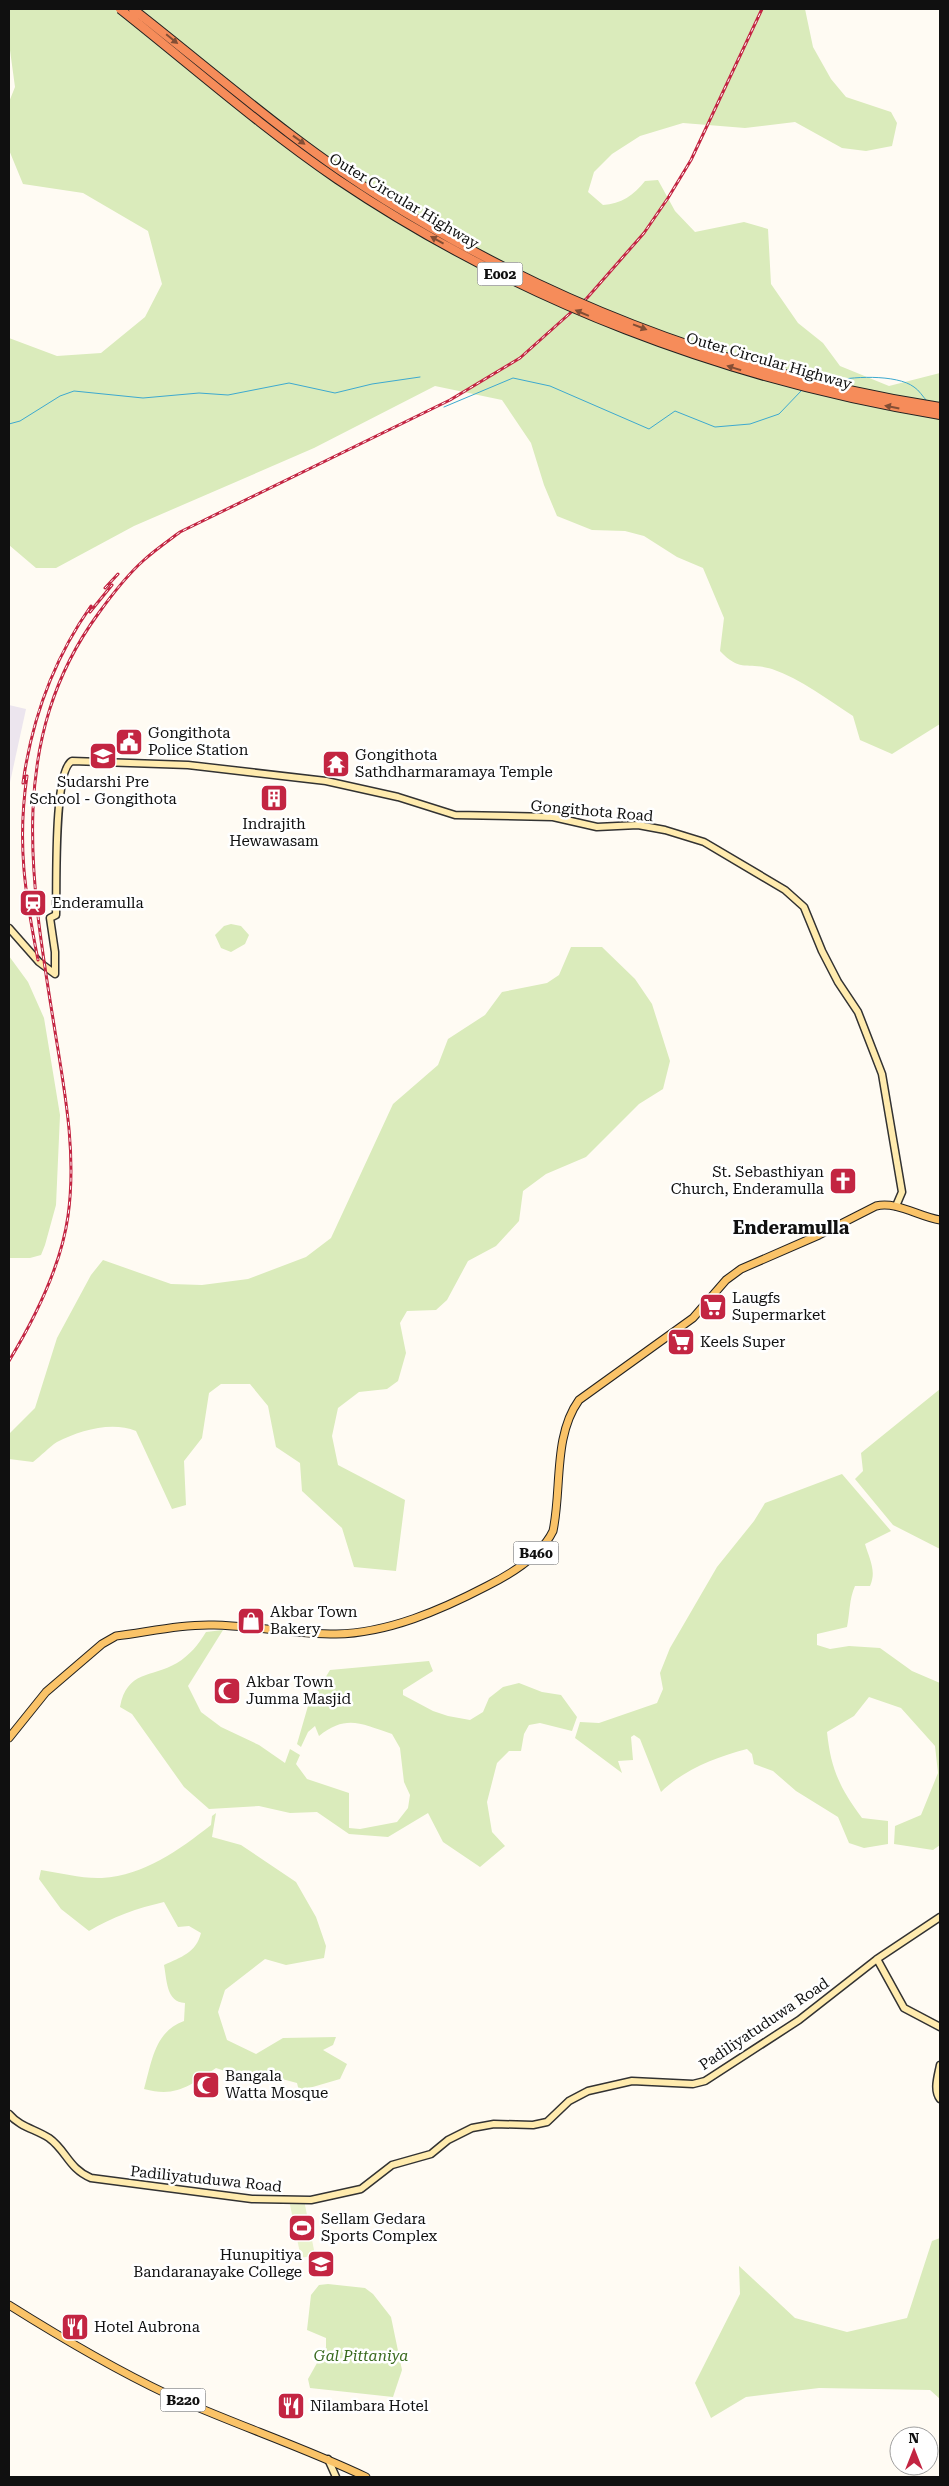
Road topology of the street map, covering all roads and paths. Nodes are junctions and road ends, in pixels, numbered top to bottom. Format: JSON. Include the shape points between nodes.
{"nodes":[{"id":1,"x":120,"y":9,"type":"edge"},
{"id":2,"x":133,"y":9,"type":"edge"},
{"id":3,"x":940,"y":407,"type":"edge"},
{"id":4,"x":940,"y":415,"type":"edge"},
{"id":5,"x":9,"y":928,"type":"edge"},
{"id":6,"x":896,"y":1206,"type":"junction"},
{"id":7,"x":940,"y":1220,"type":"edge"},
{"id":8,"x":9,"y":1738,"type":"edge"},
{"id":9,"x":940,"y":1916,"type":"edge"},
{"id":10,"x":877,"y":1959,"type":"junction"},
{"id":11,"x":940,"y":2026,"type":"edge"},
{"id":12,"x":940,"y":2065,"type":"edge"},
{"id":13,"x":940,"y":2099,"type":"edge"},
{"id":14,"x":9,"y":2114,"type":"edge"},
{"id":15,"x":9,"y":2305,"type":"edge"},
{"id":16,"x":328,"y":2459,"type":"junction"},
{"id":17,"x":336,"y":2477,"type":"edge"},
{"id":18,"x":366,"y":2477,"type":"edge"}],
"edges":[{"from":4,"to":1,"type":"highway","name":"Outer Circular Highway","number":"E002","one_way":true,"bridge":true,"via":[[828,394],[754,374],[675,349],[539,294],[431,237],[336,179]]},
{"from":2,"to":3,"type":"highway","name":"Outer Circular Highway","number":"E002","one_way":true,"bridge":true,"via":[[334,166],[384,200],[488,259],[577,302],[691,346],[830,386]]},
{"from":5,"to":6,"type":"street","name":"Gongithota Road","via":[[39,962],[55,974],[50,918],[56,915],[58,810],[66,767],[72,760],[179,765],[326,782],[455,815],[553,817],[597,826],[638,824],[704,842],[785,890],[804,907],[822,951],[858,1012],[882,1074],[902,1192]]},
{"from":6,"to":7,"type":"main road","number":"B460"},
{"from":6,"to":8,"type":"main road","number":"B460","via":[[876,1206],[741,1269],[726,1280],[693,1318],[579,1400],[563,1440],[553,1531],[548,1542],[511,1572],[438,1610],[366,1630],[329,1633],[212,1625],[116,1636],[46,1692]]},
{"from":9,"to":10,"type":"street","name":"Padiliyatuduwa Road"},
{"from":10,"to":11,"type":"street","via":[[904,2008]]},
{"from":10,"to":14,"type":"street","name":"Padiliyatuduwa Road","via":[[799,2020],[705,2081],[693,2084],[632,2081],[588,2091],[569,2101],[547,2122],[472,2128],[448,2140],[431,2154],[392,2165],[368,2186],[338,2196],[312,2200],[252,2199],[91,2178],[73,2168],[50,2139],[18,2124]]},
{"from":12,"to":13,"type":"street","via":[[936,2084]]},
{"from":15,"to":16,"type":"main road","number":"B220","via":[[140,2381]]},
{"from":16,"to":17,"type":"street"},
{"from":16,"to":18,"type":"main road","number":"B220"}]}
